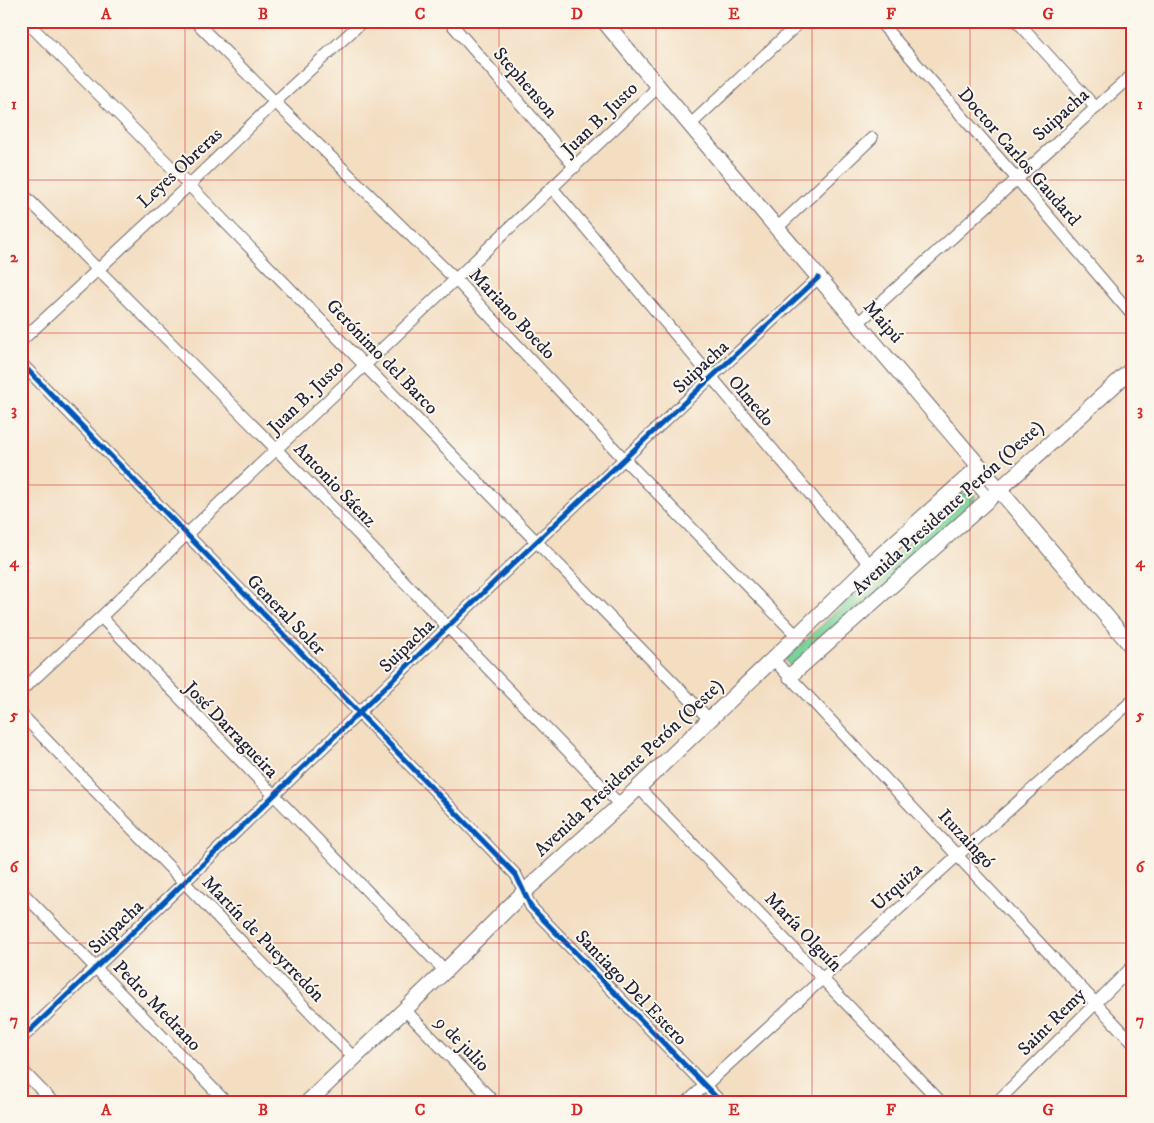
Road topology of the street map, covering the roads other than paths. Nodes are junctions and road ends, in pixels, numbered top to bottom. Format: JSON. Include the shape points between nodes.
{"nodes":[{"id":1,"x":26,"y":21,"type":"edge"},
{"id":2,"x":195,"y":21,"type":"edge"},
{"id":3,"x":363,"y":21,"type":"edge"},
{"id":4,"x":449,"y":21,"type":"edge"},
{"id":5,"x":604,"y":21,"type":"edge"},
{"id":6,"x":801,"y":21,"type":"edge"},
{"id":7,"x":879,"y":21,"type":"edge"},
{"id":8,"x":1017,"y":21,"type":"edge"},
{"id":9,"x":1133,"y":74,"type":"edge"},
{"id":10,"x":658,"y":87,"type":"junction"},
{"id":11,"x":275,"y":102,"type":"junction"},
{"id":12,"x":1096,"y":108,"type":"junction"},
{"id":13,"x":690,"y":125,"type":"junction"},
{"id":14,"x":872,"y":138,"type":"dead end"},
{"id":15,"x":575,"y":167,"type":"junction"},
{"id":16,"x":1016,"y":179,"type":"junction"},
{"id":17,"x":189,"y":185,"type":"junction"},
{"id":18,"x":552,"y":188,"type":"junction"},
{"id":19,"x":21,"y":192,"type":"edge"},
{"id":20,"x":776,"y":229,"type":"junction"},
{"id":21,"x":98,"y":269,"type":"junction"},
{"id":22,"x":818,"y":278,"type":"junction"},
{"id":23,"x":456,"y":280,"type":"junction"},
{"id":24,"x":1133,"y":316,"type":"edge"},
{"id":25,"x":858,"y":324,"type":"junction"},
{"id":26,"x":21,"y":341,"type":"edge"},
{"id":27,"x":21,"y":363,"type":"edge"},
{"id":28,"x":365,"y":365,"type":"junction"},
{"id":29,"x":1133,"y":368,"type":"edge"},
{"id":30,"x":711,"y":378,"type":"junction"},
{"id":31,"x":276,"y":449,"type":"junction"},
{"id":32,"x":625,"y":460,"type":"junction"},
{"id":33,"x":974,"y":471,"type":"junction"},
{"id":34,"x":994,"y":494,"type":"junction"},
{"id":35,"x":186,"y":534,"type":"junction"},
{"id":36,"x":537,"y":542,"type":"junction"},
{"id":37,"x":870,"y":564,"type":"junction"},
{"id":38,"x":100,"y":617,"type":"junction"},
{"id":39,"x":448,"y":628,"type":"junction"},
{"id":40,"x":797,"y":636,"type":"junction"},
{"id":41,"x":1133,"y":648,"type":"edge"},
{"id":42,"x":773,"y":659,"type":"junction"},
{"id":43,"x":790,"y":676,"type":"junction"},
{"id":44,"x":21,"y":691,"type":"edge"},
{"id":45,"x":1133,"y":700,"type":"edge"},
{"id":46,"x":359,"y":712,"type":"junction"},
{"id":47,"x":21,"y":714,"type":"edge"},
{"id":48,"x":710,"y":720,"type":"junction"},
{"id":49,"x":638,"y":788,"type":"junction"},
{"id":50,"x":274,"y":796,"type":"junction"},
{"id":51,"x":620,"y":805,"type":"junction"},
{"id":52,"x":958,"y":855,"type":"junction"},
{"id":53,"x":184,"y":883,"type":"junction"},
{"id":54,"x":21,"y":891,"type":"edge"},
{"id":55,"x":524,"y":892,"type":"junction"},
{"id":56,"x":1133,"y":966,"type":"edge"},
{"id":57,"x":96,"y":968,"type":"junction"},
{"id":58,"x":445,"y":971,"type":"junction"},
{"id":59,"x":823,"y":978,"type":"junction"},
{"id":60,"x":1095,"y":1003,"type":"junction"},
{"id":61,"x":405,"y":1010,"type":"junction"},
{"id":62,"x":21,"y":1039,"type":"edge"},
{"id":63,"x":1133,"y":1043,"type":"edge"},
{"id":64,"x":354,"y":1058,"type":"junction"},
{"id":65,"x":21,"y":1069,"type":"edge"},
{"id":66,"x":705,"y":1086,"type":"junction"},
{"id":67,"x":53,"y":1102,"type":"edge"},
{"id":68,"x":226,"y":1102,"type":"edge"},
{"id":69,"x":308,"y":1102,"type":"edge"},
{"id":70,"x":494,"y":1102,"type":"edge"},
{"id":71,"x":687,"y":1102,"type":"edge"},
{"id":72,"x":721,"y":1102,"type":"edge"},
{"id":73,"x":941,"y":1102,"type":"edge"},
{"id":74,"x":997,"y":1102,"type":"edge"}],
"edges":[{"from":1,"to":17,"type":"street","name":"Gerónimo del Barco"},
{"from":2,"to":11,"type":"street","name":"Mariano Boedo"},
{"from":3,"to":11,"type":"street","name":"Leyes Obreras"},
{"from":4,"to":15,"type":"street","name":"Stephenson"},
{"from":5,"to":10,"type":"main road","name":"Maipú"},
{"from":6,"to":13,"type":"street"},
{"from":7,"to":16,"type":"street","name":"Doctor Carlos Gaudard"},
{"from":8,"to":12,"type":"street"},
{"from":9,"to":12,"type":"street","name":"Suipacha"},
{"from":10,"to":13,"type":"main road","name":"Maipú"},
{"from":10,"to":15,"type":"street","name":"Juan B. Justo"},
{"from":11,"to":17,"type":"street","name":"Leyes Obreras"},
{"from":11,"to":23,"type":"street","name":"Mariano Boedo"},
{"from":12,"to":16,"type":"street","name":"Suipacha"},
{"from":13,"to":20,"type":"main road","name":"Maipú"},
{"from":14,"to":20,"type":"street"},
{"from":15,"to":18,"type":"street","name":"Juan B. Justo"},
{"from":16,"to":24,"type":"street","name":"Doctor Carlos Gaudard"},
{"from":16,"to":25,"type":"street","name":"Suipacha"},
{"from":17,"to":21,"type":"street","name":"Leyes Obreras"},
{"from":17,"to":28,"type":"street","name":"Gerónimo del Barco"},
{"from":18,"to":23,"type":"street","name":"Juan B. Justo"},
{"from":18,"to":30,"type":"street","name":"Olmedo"},
{"from":19,"to":21,"type":"street","name":"Antonio Sáenz"},
{"from":20,"to":22,"type":"main road","name":"Maipú"},
{"from":21,"to":26,"type":"street","name":"Leyes Obreras"},
{"from":21,"to":31,"type":"street","name":"Antonio Sáenz"},
{"from":22,"to":25,"type":"main road","name":"Maipú"},
{"from":22,"to":30,"type":"street","name":"Suipacha"},
{"from":23,"to":28,"type":"street","name":"Juan B. Justo"},
{"from":23,"to":32,"type":"street","name":"Mariano Boedo"},
{"from":25,"to":33,"type":"main road","name":"Maipú"},
{"from":27,"to":35,"type":"street","name":"General Soler"},
{"from":28,"to":31,"type":"street","name":"Juan B. Justo"},
{"from":28,"to":36,"type":"street","name":"Gerónimo del Barco"},
{"from":29,"to":34,"type":"main road","name":"Avenida Presidente Perón (Oeste)"},
{"from":30,"to":32,"type":"street","name":"Suipacha"},
{"from":30,"to":37,"type":"street","name":"Olmedo"},
{"from":31,"to":35,"type":"street","name":"Juan B. Justo"},
{"from":31,"to":39,"type":"street","name":"Antonio Sáenz"},
{"from":32,"to":36,"type":"street","name":"Suipacha"},
{"from":32,"to":40,"type":"street","name":"Mariano Boedo"},
{"from":33,"to":34,"type":"main road","name":"Maipú"},
{"from":33,"to":37,"type":"main road","name":"Avenida Presidente Perón (Oeste)"},
{"from":34,"to":41,"type":"main road","name":"Maipú"},
{"from":34,"to":43,"type":"main road","name":"Avenida Presidente Perón (Oeste)"},
{"from":35,"to":38,"type":"street","name":"Juan B. Justo"},
{"from":35,"to":46,"type":"street","name":"General Soler"},
{"from":36,"to":39,"type":"street","name":"Suipacha"},
{"from":36,"to":48,"type":"street","name":"Gerónimo del Barco"},
{"from":37,"to":40,"type":"main road","name":"Avenida Presidente Perón (Oeste)"},
{"from":38,"to":44,"type":"street","name":"Juan B. Justo"},
{"from":38,"to":50,"type":"street","name":"José Darragueira"},
{"from":39,"to":46,"type":"street","name":"Suipacha"},
{"from":39,"to":51,"type":"street","name":"Antonio Sáenz"},
{"from":40,"to":42,"type":"main road","name":"Avenida Presidente Perón (Oeste)"},
{"from":42,"to":43,"type":"street","name":"Ituzaingó"},
{"from":42,"to":48,"type":"main road","name":"Avenida Presidente Perón (Oeste)"},
{"from":43,"to":52,"type":"street","name":"Ituzaingó"},
{"from":45,"to":52,"type":"street","name":"Urquiza"},
{"from":46,"to":50,"type":"street","name":"Suipacha"},
{"from":46,"to":55,"type":"street","name":"General Soler","via":[[516,875]]},
{"from":47,"to":53,"type":"street","name":"Martín de Pueyrredón"},
{"from":48,"to":49,"type":"main road","name":"Avenida Presidente Perón (Oeste)"},
{"from":49,"to":51,"type":"main road","name":"Avenida Presidente Perón (Oeste)"},
{"from":49,"to":59,"type":"street","name":"María Olguín"},
{"from":50,"to":53,"type":"street","name":"Suipacha"},
{"from":50,"to":58,"type":"street","name":"José Darragueira"},
{"from":51,"to":55,"type":"main road","name":"Avenida Presidente Perón (Oeste)"},
{"from":52,"to":59,"type":"street","name":"Urquiza"},
{"from":52,"to":60,"type":"street","name":"Ituzaingó"},
{"from":53,"to":57,"type":"street","name":"Suipacha"},
{"from":53,"to":64,"type":"street","name":"Martín de Pueyrredón"},
{"from":54,"to":57,"type":"street","name":"Pedro Medrano"},
{"from":55,"to":58,"type":"main road","name":"Avenida Presidente Perón (Oeste)"},
{"from":55,"to":66,"type":"street","name":"Santiago Del Estero","via":[[531,908]]},
{"from":56,"to":60,"type":"street","name":"Saint Remy"},
{"from":57,"to":62,"type":"street","name":"Suipacha"},
{"from":57,"to":68,"type":"street","name":"Pedro Medrano"},
{"from":58,"to":61,"type":"main road","name":"Avenida Presidente Perón (Oeste)"},
{"from":59,"to":66,"type":"street","name":"Urquiza"},
{"from":59,"to":73,"type":"street","name":"María Olguín"},
{"from":60,"to":63,"type":"street","name":"Ituzaingó"},
{"from":60,"to":74,"type":"street","name":"Saint Remy"},
{"from":61,"to":64,"type":"main road","name":"Avenida Presidente Perón (Oeste)"},
{"from":61,"to":70,"type":"street","name":"9 de julio"},
{"from":64,"to":69,"type":"main road","name":"Avenida Presidente Perón (Oeste)"},
{"from":65,"to":67,"type":"street"},
{"from":66,"to":71,"type":"street","name":"Urquiza"},
{"from":66,"to":72,"type":"street","name":"Santiago Del Estero"}]}
